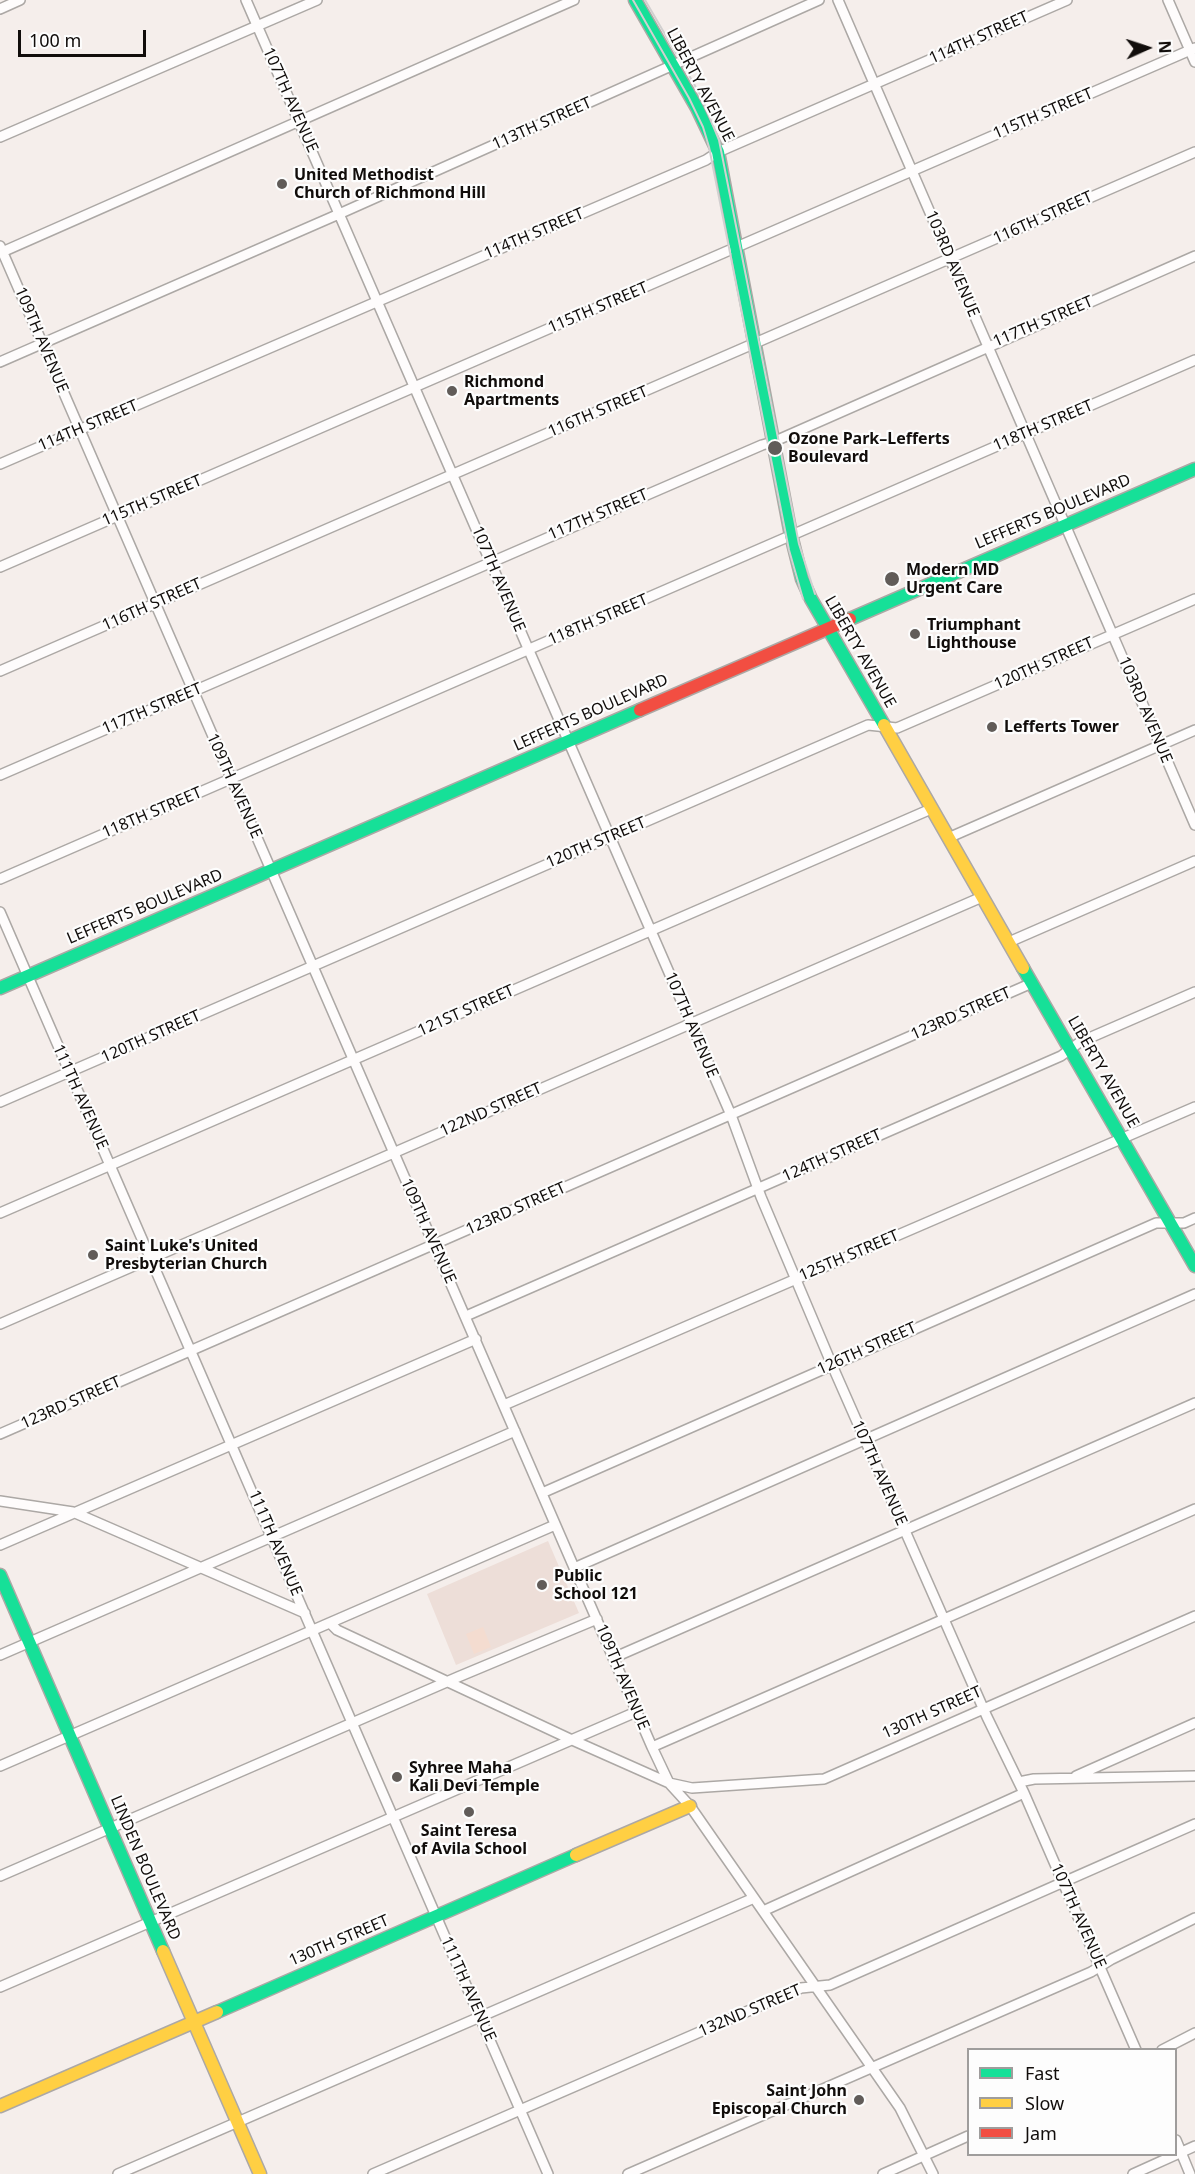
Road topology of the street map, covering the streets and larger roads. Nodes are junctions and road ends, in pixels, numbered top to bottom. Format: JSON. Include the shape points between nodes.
{"nodes":[{"id":1,"x":20,"y":0,"type":"edge"},
{"id":2,"x":246,"y":0,"type":"edge"},
{"id":3,"x":316,"y":0,"type":"edge"},
{"id":4,"x":574,"y":0,"type":"edge"},
{"id":5,"x":635,"y":0,"type":"edge"},
{"id":6,"x":819,"y":0,"type":"edge"},
{"id":7,"x":838,"y":0,"type":"edge"},
{"id":8,"x":1067,"y":0,"type":"edge"},
{"id":9,"x":1168,"y":0,"type":"edge"},
{"id":10,"x":0,"y":9,"type":"edge"},
{"id":11,"x":257,"y":25,"type":"junction"},
{"id":12,"x":1192,"y":49,"type":"edge"},
{"id":13,"x":1195,"y":62,"type":"edge"},
{"id":14,"x":674,"y":65,"type":"junction"},
{"id":15,"x":875,"y":84,"type":"junction"},
{"id":16,"x":300,"y":122,"type":"junction"},
{"id":17,"x":0,"y":137,"type":"edge"},
{"id":18,"x":718,"y":152,"type":"junction"},
{"id":19,"x":1195,"y":152,"type":"edge"},
{"id":20,"x":912,"y":171,"type":"junction"},
{"id":21,"x":339,"y":214,"type":"junction"},
{"id":22,"x":736,"y":247,"type":"junction"},
{"id":23,"x":1,"y":250,"type":"edge"},
{"id":24,"x":1195,"y":256,"type":"edge"},
{"id":25,"x":950,"y":258,"type":"junction"},
{"id":26,"x":377,"y":302,"type":"junction"},
{"id":27,"x":42,"y":344,"type":"junction"},
{"id":28,"x":754,"y":344,"type":"junction"},
{"id":29,"x":987,"y":346,"type":"junction"},
{"id":30,"x":1195,"y":360,"type":"edge"},
{"id":31,"x":0,"y":362,"type":"edge"},
{"id":32,"x":414,"y":387,"type":"junction"},
{"id":33,"x":80,"y":430,"type":"junction"},
{"id":34,"x":1026,"y":434,"type":"junction"},
{"id":35,"x":773,"y":442,"type":"junction"},
{"id":36,"x":0,"y":464,"type":"edge"},
{"id":37,"x":1195,"y":469,"type":"edge"},
{"id":38,"x":452,"y":474,"type":"junction"},
{"id":39,"x":117,"y":516,"type":"junction"},
{"id":40,"x":1065,"y":525,"type":"junction"},
{"id":41,"x":792,"y":535,"type":"junction"},
{"id":42,"x":490,"y":562,"type":"junction"},
{"id":43,"x":0,"y":567,"type":"edge"},
{"id":44,"x":1195,"y":598,"type":"edge"},
{"id":45,"x":154,"y":604,"type":"junction"},
{"id":46,"x":827,"y":628,"type":"junction"},
{"id":47,"x":1112,"y":634,"type":"junction"},
{"id":48,"x":528,"y":650,"type":"junction"},
{"id":49,"x":0,"y":671,"type":"edge"},
{"id":50,"x":192,"y":691,"type":"junction"},
{"id":51,"x":884,"y":727,"type":"junction"},
{"id":52,"x":1195,"y":730,"type":"edge"},
{"id":53,"x":568,"y":741,"type":"junction"},
{"id":54,"x":1161,"y":746,"type":"junction"},
{"id":55,"x":0,"y":775,"type":"edge"},
{"id":56,"x":231,"y":779,"type":"junction"},
{"id":57,"x":931,"y":809,"type":"junction"},
{"id":58,"x":1195,"y":825,"type":"edge"},
{"id":59,"x":610,"y":838,"type":"junction"},
{"id":60,"x":948,"y":838,"type":"junction"},
{"id":61,"x":1195,"y":861,"type":"edge"},
{"id":62,"x":271,"y":870,"type":"junction"},
{"id":63,"x":0,"y":879,"type":"edge"},
{"id":64,"x":982,"y":897,"type":"junction"},
{"id":65,"x":0,"y":912,"type":"edge"},
{"id":66,"x":651,"y":931,"type":"junction"},
{"id":67,"x":1009,"y":942,"type":"junction"},
{"id":68,"x":313,"y":966,"type":"junction"},
{"id":69,"x":28,"y":975,"type":"junction"},
{"id":70,"x":1032,"y":983,"type":"junction"},
{"id":71,"x":0,"y":987,"type":"edge"},
{"id":72,"x":1195,"y":992,"type":"edge"},
{"id":73,"x":691,"y":1023,"type":"junction"},
{"id":74,"x":1070,"y":1049,"type":"junction"},
{"id":75,"x":353,"y":1060,"type":"junction"},
{"id":76,"x":69,"y":1072,"type":"junction"},
{"id":77,"x":0,"y":1102,"type":"edge"},
{"id":78,"x":1195,"y":1107,"type":"edge"},
{"id":79,"x":730,"y":1115,"type":"junction"},
{"id":80,"x":1122,"y":1138,"type":"junction"},
{"id":81,"x":393,"y":1153,"type":"junction"},
{"id":82,"x":110,"y":1165,"type":"junction"},
{"id":83,"x":758,"y":1189,"type":"junction"},
{"id":84,"x":0,"y":1213,"type":"edge"},
{"id":85,"x":1195,"y":1218,"type":"edge"},
{"id":86,"x":1170,"y":1223,"type":"junction"},
{"id":87,"x":433,"y":1245,"type":"junction"},
{"id":88,"x":151,"y":1259,"type":"junction"},
{"id":89,"x":1195,"y":1266,"type":"edge"},
{"id":90,"x":795,"y":1279,"type":"junction"},
{"id":91,"x":1195,"y":1294,"type":"edge"},
{"id":92,"x":466,"y":1316,"type":"junction"},
{"id":93,"x":0,"y":1324,"type":"edge"},
{"id":94,"x":476,"y":1339,"type":"junction"},
{"id":95,"x":191,"y":1351,"type":"junction"},
{"id":96,"x":832,"y":1365,"type":"junction"},
{"id":97,"x":1195,"y":1403,"type":"edge"},
{"id":98,"x":504,"y":1405,"type":"junction"},
{"id":99,"x":515,"y":1431,"type":"junction"},
{"id":100,"x":0,"y":1434,"type":"edge"},
{"id":101,"x":865,"y":1440,"type":"junction"},
{"id":102,"x":232,"y":1443,"type":"junction"},
{"id":103,"x":542,"y":1493,"type":"junction"},
{"id":104,"x":0,"y":1500,"type":"edge"},
{"id":105,"x":1195,"y":1509,"type":"edge"},
{"id":106,"x":73,"y":1512,"type":"junction"},
{"id":107,"x":555,"y":1525,"type":"junction"},
{"id":108,"x":904,"y":1530,"type":"junction"},
{"id":109,"x":273,"y":1537,"type":"junction"},
{"id":110,"x":0,"y":1545,"type":"edge"},
{"id":111,"x":201,"y":1568,"type":"junction"},
{"id":112,"x":574,"y":1568,"type":"junction"},
{"id":113,"x":0,"y":1575,"type":"edge"},
{"id":114,"x":306,"y":1613,"type":"junction"},
{"id":115,"x":1195,"y":1616,"type":"edge"},
{"id":116,"x":597,"y":1619,"type":"junction"},
{"id":117,"x":943,"y":1619,"type":"junction"},
{"id":118,"x":331,"y":1624,"type":"junction"},
{"id":119,"x":313,"y":1631,"type":"junction"},
{"id":120,"x":29,"y":1642,"type":"junction"},
{"id":121,"x":0,"y":1655,"type":"edge"},
{"id":122,"x":613,"y":1658,"type":"junction"},
{"id":123,"x":448,"y":1682,"type":"junction"},
{"id":124,"x":983,"y":1708,"type":"junction"},
{"id":125,"x":636,"y":1712,"type":"junction"},
{"id":126,"x":353,"y":1723,"type":"junction"},
{"id":127,"x":1195,"y":1723,"type":"edge"},
{"id":128,"x":70,"y":1736,"type":"junction"},
{"id":129,"x":570,"y":1739,"type":"junction"},
{"id":130,"x":652,"y":1747,"type":"junction"},
{"id":131,"x":0,"y":1766,"type":"edge"},
{"id":132,"x":1195,"y":1776,"type":"edge"},
{"id":133,"x":1071,"y":1778,"type":"junction"},
{"id":134,"x":1019,"y":1782,"type":"junction"},
{"id":135,"x":669,"y":1783,"type":"junction"},
{"id":136,"x":1024,"y":1793,"type":"junction"},
{"id":137,"x":690,"y":1806,"type":"junction"},
{"id":138,"x":393,"y":1816,"type":"junction"},
{"id":139,"x":1195,"y":1824,"type":"edge"},
{"id":140,"x":110,"y":1828,"type":"junction"},
{"id":141,"x":0,"y":1876,"type":"edge"},
{"id":142,"x":1063,"y":1882,"type":"junction"},
{"id":143,"x":754,"y":1898,"type":"junction"},
{"id":144,"x":763,"y":1911,"type":"junction"},
{"id":145,"x":436,"y":1917,"type":"junction"},
{"id":146,"x":1195,"y":1918,"type":"edge"},
{"id":147,"x":150,"y":1922,"type":"junction"},
{"id":148,"x":1100,"y":1966,"type":"junction"},
{"id":149,"x":815,"y":1986,"type":"junction"},
{"id":150,"x":0,"y":1987,"type":"edge"},
{"id":151,"x":480,"y":2017,"type":"junction"},
{"id":152,"x":194,"y":2022,"type":"junction"},
{"id":153,"x":1195,"y":2033,"type":"edge"},
{"id":154,"x":1136,"y":2048,"type":"edge"},
{"id":155,"x":1164,"y":2048,"type":"edge"},
{"id":156,"x":872,"y":2068,"type":"junction"},
{"id":157,"x":0,"y":2106,"type":"edge"},
{"id":158,"x":520,"y":2110,"type":"junction"},
{"id":159,"x":237,"y":2122,"type":"junction"},
{"id":160,"x":967,"y":2137,"type":"edge"},
{"id":161,"x":1177,"y":2143,"type":"edge"},
{"id":162,"x":1195,"y":2146,"type":"edge"},
{"id":163,"x":1181,"y":2153,"type":"junction"},
{"id":164,"x":1177,"y":2155,"type":"edge"},
{"id":165,"x":924,"y":2156,"type":"junction"},
{"id":166,"x":1174,"y":2156,"type":"edge"},
{"id":167,"x":118,"y":2174,"type":"edge"},
{"id":168,"x":260,"y":2174,"type":"edge"},
{"id":169,"x":373,"y":2174,"type":"edge"},
{"id":170,"x":548,"y":2174,"type":"edge"},
{"id":171,"x":628,"y":2174,"type":"edge"},
{"id":172,"x":883,"y":2174,"type":"edge"},
{"id":173,"x":933,"y":2174,"type":"edge"},
{"id":174,"x":1133,"y":2174,"type":"edge"},
{"id":175,"x":1190,"y":2174,"type":"edge"}],
"edges":[{"from":1,"to":10,"type":"street"},
{"from":2,"to":11,"type":"street","name":"107TH AVENUE"},
{"from":3,"to":11,"type":"street"},
{"from":4,"to":16,"type":"street"},
{"from":5,"to":14,"type":"street","name":"LIBERTY AVENUE"},
{"from":6,"to":14,"type":"street","name":"113TH STREET"},
{"from":7,"to":15,"type":"street","name":"103RD AVENUE"},
{"from":8,"to":15,"type":"street","name":"114TH STREET"},
{"from":9,"to":12,"type":"street"},
{"from":11,"to":16,"type":"street","name":"107TH AVENUE"},
{"from":11,"to":17,"type":"street"},
{"from":12,"to":13,"type":"street"},
{"from":12,"to":20,"type":"street","name":"115TH STREET"},
{"from":14,"to":18,"type":"street","name":"LIBERTY AVENUE"},
{"from":14,"to":21,"type":"street","name":"113TH STREET"},
{"from":15,"to":18,"type":"street","name":"114TH STREET"},
{"from":15,"to":20,"type":"street","name":"103RD AVENUE"},
{"from":16,"to":21,"type":"street","name":"107TH AVENUE"},
{"from":16,"to":23,"type":"street"},
{"from":18,"to":22,"type":"street","name":"LIBERTY AVENUE"},
{"from":18,"to":26,"type":"street","name":"114TH STREET"},
{"from":19,"to":25,"type":"street","name":"116TH STREET"},
{"from":20,"to":22,"type":"street","name":"115TH STREET"},
{"from":20,"to":25,"type":"street","name":"103RD AVENUE"},
{"from":21,"to":26,"type":"street","name":"107TH AVENUE"},
{"from":21,"to":27,"type":"street","name":"113TH STREET"},
{"from":22,"to":28,"type":"street","name":"LIBERTY AVENUE"},
{"from":22,"to":32,"type":"street","name":"115TH STREET"},
{"from":23,"to":27,"type":"street","name":"109TH AVENUE"},
{"from":24,"to":29,"type":"street","name":"117TH STREET"},
{"from":25,"to":28,"type":"street","name":"116TH STREET"},
{"from":25,"to":29,"type":"street","name":"103RD AVENUE"},
{"from":26,"to":32,"type":"street","name":"107TH AVENUE"},
{"from":26,"to":33,"type":"street","name":"114TH STREET"},
{"from":27,"to":31,"type":"street","name":"113TH STREET"},
{"from":27,"to":33,"type":"street","name":"109TH AVENUE"},
{"from":28,"to":35,"type":"street","name":"LIBERTY AVENUE"},
{"from":28,"to":38,"type":"street","name":"116TH STREET"},
{"from":29,"to":34,"type":"street","name":"103RD AVENUE"},
{"from":29,"to":35,"type":"street","name":"117TH STREET"},
{"from":30,"to":34,"type":"street","name":"118TH STREET"},
{"from":32,"to":38,"type":"street","name":"107TH AVENUE"},
{"from":32,"to":39,"type":"street","name":"115TH STREET"},
{"from":33,"to":36,"type":"street","name":"114TH STREET"},
{"from":33,"to":39,"type":"street","name":"109TH AVENUE"},
{"from":34,"to":40,"type":"street","name":"103RD AVENUE"},
{"from":34,"to":41,"type":"street","name":"118TH STREET"},
{"from":35,"to":41,"type":"street","name":"LIBERTY AVENUE"},
{"from":35,"to":42,"type":"street","name":"117TH STREET"},
{"from":37,"to":40,"type":"street","name":"LEFFERTS BOULEVARD"},
{"from":38,"to":42,"type":"street","name":"107TH AVENUE"},
{"from":38,"to":45,"type":"street","name":"116TH STREET"},
{"from":39,"to":43,"type":"street","name":"115TH STREET"},
{"from":39,"to":45,"type":"street","name":"109TH AVENUE"},
{"from":40,"to":46,"type":"street","name":"LEFFERTS BOULEVARD"},
{"from":40,"to":47,"type":"street","name":"103RD AVENUE"},
{"from":41,"to":46,"type":"street","name":"LIBERTY AVENUE","via":[[802,579]]},
{"from":41,"to":48,"type":"street","name":"118TH STREET"},
{"from":42,"to":48,"type":"street","name":"107TH AVENUE"},
{"from":42,"to":50,"type":"street","name":"117TH STREET"},
{"from":44,"to":47,"type":"street","name":"120TH STREET"},
{"from":45,"to":49,"type":"street","name":"116TH STREET"},
{"from":45,"to":50,"type":"street","name":"109TH AVENUE"},
{"from":46,"to":51,"type":"street","name":"LIBERTY AVENUE"},
{"from":46,"to":53,"type":"street","name":"LEFFERTS BOULEVARD"},
{"from":47,"to":51,"type":"street","name":"120TH STREET","via":[[897,728]]},
{"from":47,"to":54,"type":"street","name":"103RD AVENUE"},
{"from":48,"to":53,"type":"street","name":"107TH AVENUE"},
{"from":48,"to":56,"type":"street","name":"118TH STREET"},
{"from":50,"to":55,"type":"street","name":"117TH STREET"},
{"from":50,"to":56,"type":"street","name":"109TH AVENUE"},
{"from":51,"to":57,"type":"street","name":"LIBERTY AVENUE"},
{"from":51,"to":59,"type":"street","name":"120TH STREET","via":[[868,725]]},
{"from":52,"to":54,"type":"street"},
{"from":53,"to":59,"type":"street","name":"107TH AVENUE"},
{"from":53,"to":62,"type":"street","name":"LEFFERTS BOULEVARD"},
{"from":54,"to":58,"type":"street","name":"103RD AVENUE"},
{"from":54,"to":60,"type":"street"},
{"from":56,"to":62,"type":"street","name":"109TH AVENUE"},
{"from":56,"to":63,"type":"street","name":"118TH STREET"},
{"from":57,"to":60,"type":"street","name":"LIBERTY AVENUE"},
{"from":57,"to":66,"type":"street","name":"121ST STREET"},
{"from":59,"to":66,"type":"street","name":"107TH AVENUE"},
{"from":59,"to":68,"type":"street","name":"120TH STREET"},
{"from":60,"to":64,"type":"street","name":"LIBERTY AVENUE"},
{"from":61,"to":67,"type":"street"},
{"from":62,"to":68,"type":"street","name":"109TH AVENUE"},
{"from":62,"to":69,"type":"street","name":"LEFFERTS BOULEVARD"},
{"from":64,"to":67,"type":"street","name":"LIBERTY AVENUE"},
{"from":64,"to":73,"type":"street","name":"122ND STREET"},
{"from":65,"to":69,"type":"street","name":"111TH AVENUE"},
{"from":66,"to":73,"type":"street","name":"107TH AVENUE"},
{"from":66,"to":75,"type":"street","name":"121ST STREET"},
{"from":67,"to":70,"type":"street","name":"LIBERTY AVENUE"},
{"from":68,"to":75,"type":"street","name":"109TH AVENUE"},
{"from":68,"to":76,"type":"street","name":"120TH STREET"},
{"from":69,"to":71,"type":"street","name":"LEFFERTS BOULEVARD"},
{"from":69,"to":76,"type":"street","name":"111TH AVENUE"},
{"from":70,"to":74,"type":"street","name":"LIBERTY AVENUE"},
{"from":70,"to":79,"type":"street","name":"123RD STREET"},
{"from":72,"to":74,"type":"street","name":"124TH STREET"},
{"from":73,"to":79,"type":"street","name":"107TH AVENUE"},
{"from":73,"to":81,"type":"street","name":"122ND STREET"},
{"from":74,"to":80,"type":"street","name":"LIBERTY AVENUE"},
{"from":74,"to":83,"type":"street","name":"124TH STREET"},
{"from":75,"to":81,"type":"street","name":"109TH AVENUE"},
{"from":75,"to":82,"type":"street","name":"121ST STREET"},
{"from":76,"to":77,"type":"street","name":"120TH STREET"},
{"from":76,"to":82,"type":"street","name":"111TH AVENUE"},
{"from":78,"to":80,"type":"street","name":"125TH STREET"},
{"from":79,"to":83,"type":"street","name":"107TH AVENUE"},
{"from":79,"to":87,"type":"street","name":"123RD STREET"},
{"from":80,"to":86,"type":"street","name":"LIBERTY AVENUE"},
{"from":80,"to":90,"type":"street","name":"125TH STREET"},
{"from":81,"to":87,"type":"street","name":"109TH AVENUE"},
{"from":81,"to":88,"type":"street","name":"122ND STREET"},
{"from":82,"to":84,"type":"street","name":"121ST STREET"},
{"from":82,"to":88,"type":"street","name":"111TH AVENUE"},
{"from":83,"to":90,"type":"street","name":"107TH AVENUE"},
{"from":83,"to":92,"type":"street","name":"124TH STREET"},
{"from":85,"to":86,"type":"street","name":"126TH STREET"},
{"from":86,"to":89,"type":"street","name":"LIBERTY AVENUE"},
{"from":86,"to":96,"type":"street","name":"126TH STREET","via":[[1156,1223]]},
{"from":87,"to":92,"type":"street","name":"109TH AVENUE"},
{"from":87,"to":95,"type":"street","name":"123RD STREET"},
{"from":88,"to":93,"type":"street","name":"122ND STREET"},
{"from":88,"to":95,"type":"street","name":"111TH AVENUE"},
{"from":90,"to":96,"type":"street","name":"107TH AVENUE"},
{"from":90,"to":98,"type":"street","name":"125TH STREET"},
{"from":91,"to":101,"type":"street"},
{"from":92,"to":94,"type":"street","name":"109TH AVENUE"},
{"from":94,"to":98,"type":"street","name":"109TH AVENUE"},
{"from":94,"to":102,"type":"street"},
{"from":95,"to":100,"type":"street","name":"123RD STREET"},
{"from":95,"to":102,"type":"street","name":"111TH AVENUE"},
{"from":96,"to":101,"type":"street","name":"107TH AVENUE"},
{"from":96,"to":103,"type":"street","name":"126TH STREET"},
{"from":97,"to":108,"type":"street"},
{"from":98,"to":99,"type":"street","name":"109TH AVENUE"},
{"from":99,"to":103,"type":"street","name":"109TH AVENUE"},
{"from":99,"to":109,"type":"street"},
{"from":101,"to":108,"type":"street","name":"107TH AVENUE"},
{"from":101,"to":112,"type":"street"},
{"from":102,"to":106,"type":"street"},
{"from":102,"to":109,"type":"street","name":"111TH AVENUE"},
{"from":103,"to":107,"type":"street","name":"109TH AVENUE"},
{"from":104,"to":106,"type":"street"},
{"from":105,"to":117,"type":"street"},
{"from":106,"to":110,"type":"street"},
{"from":106,"to":111,"type":"street"},
{"from":107,"to":112,"type":"street","name":"109TH AVENUE"},
{"from":107,"to":118,"type":"street"},
{"from":108,"to":117,"type":"street","name":"107TH AVENUE"},
{"from":108,"to":122,"type":"street"},
{"from":109,"to":111,"type":"street"},
{"from":109,"to":114,"type":"street","name":"111TH AVENUE"},
{"from":111,"to":114,"type":"street"},
{"from":111,"to":120,"type":"street"},
{"from":112,"to":116,"type":"street","name":"109TH AVENUE"},
{"from":113,"to":120,"type":"street","name":"LINDEN BOULEVARD"},
{"from":114,"to":119,"type":"street","name":"111TH AVENUE"},
{"from":115,"to":124,"type":"street","name":"130TH STREET"},
{"from":116,"to":122,"type":"street","name":"109TH AVENUE"},
{"from":116,"to":123,"type":"street"},
{"from":117,"to":124,"type":"street","name":"107TH AVENUE"},
{"from":117,"to":130,"type":"street"},
{"from":118,"to":119,"type":"street"},
{"from":118,"to":123,"type":"street"},
{"from":119,"to":126,"type":"street","name":"111TH AVENUE"},
{"from":119,"to":128,"type":"street"},
{"from":120,"to":121,"type":"street"},
{"from":120,"to":128,"type":"street","name":"LINDEN BOULEVARD"},
{"from":122,"to":125,"type":"street","name":"109TH AVENUE"},
{"from":123,"to":126,"type":"street"},
{"from":123,"to":129,"type":"street"},
{"from":124,"to":134,"type":"street","name":"107TH AVENUE"},
{"from":124,"to":135,"type":"street","name":"130TH STREET","via":[[824,1779],[692,1788]]},
{"from":125,"to":129,"type":"street"},
{"from":125,"to":130,"type":"street","name":"109TH AVENUE"},
{"from":126,"to":138,"type":"street","name":"111TH AVENUE"},
{"from":126,"to":140,"type":"street"},
{"from":127,"to":133,"type":"street"},
{"from":128,"to":131,"type":"street"},
{"from":128,"to":140,"type":"street","name":"LINDEN BOULEVARD"},
{"from":129,"to":135,"type":"street"},
{"from":129,"to":138,"type":"street"},
{"from":130,"to":135,"type":"street","name":"109TH AVENUE"},
{"from":132,"to":133,"type":"street"},
{"from":133,"to":134,"type":"street"},
{"from":134,"to":136,"type":"street","name":"107TH AVENUE"},
{"from":135,"to":137,"type":"street","name":"109TH AVENUE"},
{"from":136,"to":142,"type":"street","name":"107TH AVENUE"},
{"from":136,"to":144,"type":"street"},
{"from":137,"to":143,"type":"street","name":"109TH AVENUE"},
{"from":137,"to":145,"type":"street","name":"130TH STREET"},
{"from":138,"to":145,"type":"street","name":"111TH AVENUE"},
{"from":138,"to":147,"type":"street"},
{"from":139,"to":142,"type":"street","name":"132ND STREET"},
{"from":140,"to":141,"type":"street"},
{"from":140,"to":147,"type":"street","name":"LINDEN BOULEVARD"},
{"from":142,"to":148,"type":"street","name":"107TH AVENUE"},
{"from":142,"to":149,"type":"street","name":"132ND STREET","via":[[830,1985]]},
{"from":143,"to":144,"type":"street","name":"109TH AVENUE"},
{"from":143,"to":151,"type":"street"},
{"from":144,"to":149,"type":"street","name":"109TH AVENUE"},
{"from":145,"to":151,"type":"street","name":"111TH AVENUE"},
{"from":145,"to":152,"type":"street","name":"130TH STREET"},
{"from":146,"to":148,"type":"street"},
{"from":147,"to":150,"type":"street"},
{"from":147,"to":152,"type":"street","name":"LINDEN BOULEVARD"},
{"from":148,"to":154,"type":"street","name":"107TH AVENUE"},
{"from":148,"to":156,"type":"street"},
{"from":149,"to":156,"type":"street","name":"109TH AVENUE"},
{"from":149,"to":158,"type":"street","name":"132ND STREET","via":[[801,1988]]},
{"from":151,"to":158,"type":"street","name":"111TH AVENUE"},
{"from":151,"to":159,"type":"street"},
{"from":152,"to":157,"type":"street","name":"130TH STREET"},
{"from":152,"to":159,"type":"street","name":"LINDEN BOULEVARD"},
{"from":153,"to":155,"type":"street"},
{"from":156,"to":165,"type":"street","name":"109TH AVENUE","via":[[900,2108]]},
{"from":156,"to":171,"type":"street"},
{"from":158,"to":169,"type":"street","name":"132ND STREET"},
{"from":158,"to":170,"type":"street","name":"111TH AVENUE"},
{"from":159,"to":167,"type":"street"},
{"from":159,"to":168,"type":"street","name":"LINDEN BOULEVARD"},
{"from":160,"to":165,"type":"street"},
{"from":161,"to":163,"type":"street"},
{"from":162,"to":163,"type":"street"},
{"from":163,"to":164,"type":"street"},
{"from":163,"to":175,"type":"street"},
{"from":165,"to":172,"type":"street"},
{"from":165,"to":173,"type":"street","name":"109TH AVENUE"},
{"from":166,"to":174,"type":"street"}]}
